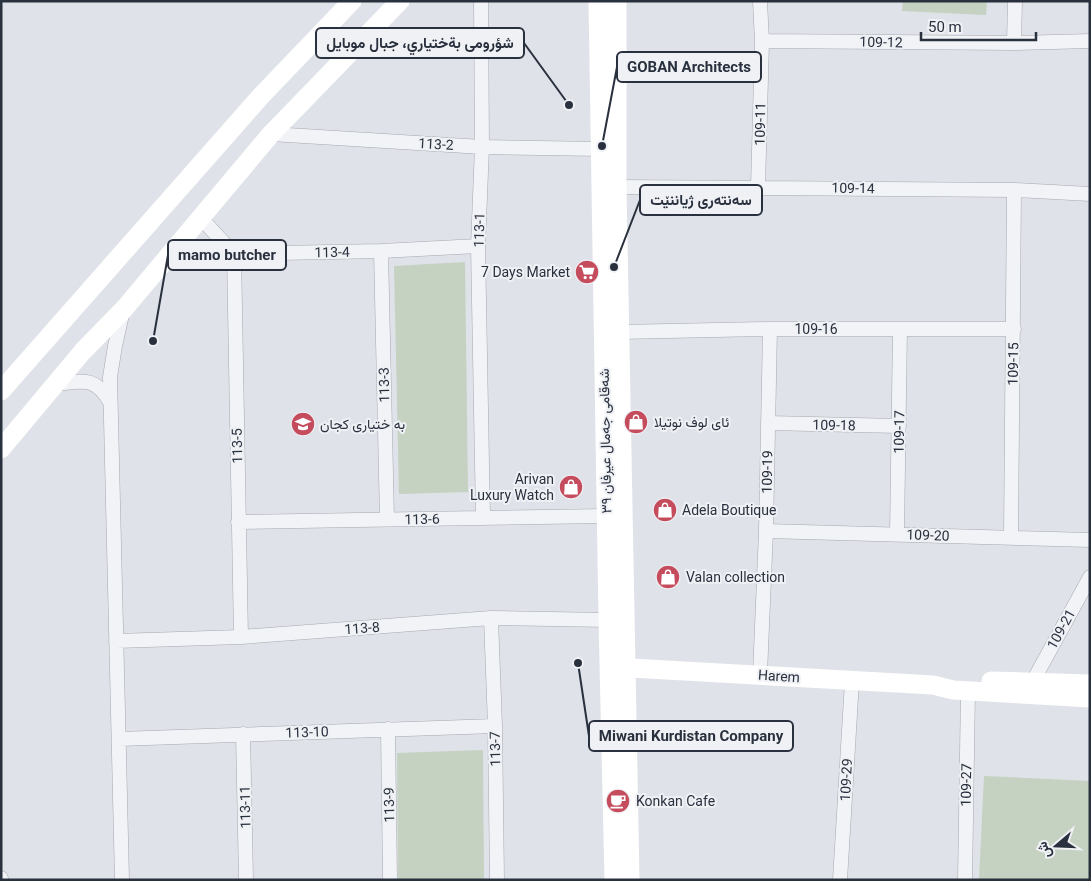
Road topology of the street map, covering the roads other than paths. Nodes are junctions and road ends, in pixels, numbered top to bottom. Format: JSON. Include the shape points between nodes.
{"nodes":[{"id":1,"x":352,"y":1,"type":"edge"},
{"id":2,"x":400,"y":1,"type":"edge"},
{"id":3,"x":481,"y":1,"type":"edge"},
{"id":4,"x":598,"y":1,"type":"edge"},
{"id":5,"x":617,"y":1,"type":"edge"},
{"id":6,"x":760,"y":1,"type":"edge"},
{"id":7,"x":1015,"y":1,"type":"edge"},
{"id":8,"x":762,"y":41,"type":"junction"},
{"id":9,"x":1090,"y":41,"type":"edge"},
{"id":10,"x":1014,"y":43,"type":"junction"},
{"id":11,"x":271,"y":134,"type":"junction"},
{"id":12,"x":482,"y":147,"type":"junction"},
{"id":13,"x":600,"y":149,"type":"junction"},
{"id":14,"x":617,"y":187,"type":"junction"},
{"id":15,"x":758,"y":187,"type":"junction"},
{"id":16,"x":1014,"y":190,"type":"junction"},
{"id":17,"x":1090,"y":194,"type":"edge"},
{"id":18,"x":201,"y":218,"type":"junction"},
{"id":19,"x":478,"y":246,"type":"junction"},
{"id":20,"x":381,"y":251,"type":"junction"},
{"id":21,"x":234,"y":254,"type":"junction"},
{"id":22,"x":124,"y":309,"type":"junction"},
{"id":23,"x":770,"y":329,"type":"junction"},
{"id":24,"x":900,"y":329,"type":"junction"},
{"id":25,"x":1014,"y":329,"type":"junction"},
{"id":26,"x":619,"y":332,"type":"junction"},
{"id":27,"x":56,"y":384,"type":"junction"},
{"id":28,"x":1,"y":391,"type":"edge"},
{"id":29,"x":111,"y":403,"type":"junction"},
{"id":30,"x":768,"y":424,"type":"junction"},
{"id":31,"x":899,"y":426,"type":"junction"},
{"id":32,"x":1,"y":449,"type":"edge"},
{"id":33,"x":606,"y":516,"type":"junction"},
{"id":34,"x":482,"y":518,"type":"junction"},
{"id":35,"x":387,"y":519,"type":"junction"},
{"id":36,"x":238,"y":522,"type":"junction"},
{"id":37,"x":766,"y":531,"type":"junction"},
{"id":38,"x":897,"y":534,"type":"junction"},
{"id":39,"x":1011,"y":538,"type":"junction"},
{"id":40,"x":1090,"y":540,"type":"edge"},
{"id":41,"x":1090,"y":576,"type":"edge"},
{"id":42,"x":490,"y":618,"type":"junction"},
{"id":43,"x":608,"y":620,"type":"junction"},
{"id":44,"x":241,"y":637,"type":"junction"},
{"id":45,"x":116,"y":641,"type":"junction"},
{"id":46,"x":617,"y":667,"type":"junction"},
{"id":47,"x":760,"y":674,"type":"junction"},
{"id":48,"x":852,"y":681,"type":"junction"},
{"id":49,"x":1033,"y":681,"type":"junction"},
{"id":50,"x":1090,"y":684,"type":"edge"},
{"id":51,"x":933,"y":685,"type":"junction"},
{"id":52,"x":968,"y":691,"type":"junction"},
{"id":53,"x":1090,"y":698,"type":"edge"},
{"id":54,"x":495,"y":726,"type":"junction"},
{"id":55,"x":388,"y":729,"type":"junction"},
{"id":56,"x":243,"y":734,"type":"junction"},
{"id":57,"x":119,"y":739,"type":"junction"},
{"id":58,"x":122,"y":880,"type":"edge"},
{"id":59,"x":246,"y":880,"type":"edge"},
{"id":60,"x":390,"y":880,"type":"edge"},
{"id":61,"x":497,"y":880,"type":"edge"},
{"id":62,"x":614,"y":880,"type":"edge"},
{"id":63,"x":630,"y":880,"type":"edge"},
{"id":64,"x":840,"y":880,"type":"edge"},
{"id":65,"x":964,"y":880,"type":"edge"}],
"edges":[{"from":1,"to":28,"type":"main road","via":[[260,97]]},
{"from":2,"to":11,"type":"main road"},
{"from":3,"to":12,"type":"street","name":"113-1"},
{"from":4,"to":13,"type":"main road","name":"شەقامی جەمال عیرفان ٣٩"},
{"from":5,"to":14,"type":"main road","name":"شەقامی جەمال عیرفان ٣٩"},
{"from":6,"to":8,"type":"street","name":"109-11"},
{"from":7,"to":10,"type":"street"},
{"from":8,"to":10,"type":"street","name":"109-12"},
{"from":8,"to":15,"type":"street","name":"109-11"},
{"from":9,"to":10,"type":"street","name":"109-12"},
{"from":11,"to":12,"type":"street","name":"113-2"},
{"from":11,"to":18,"type":"main road"},
{"from":12,"to":13,"type":"street","name":"113-2"},
{"from":12,"to":19,"type":"street","name":"113-1"},
{"from":13,"to":33,"type":"main road","name":"شەقامی جەمال عیرفان ٣٩"},
{"from":14,"to":15,"type":"street","name":"109-14"},
{"from":14,"to":26,"type":"main road","name":"شەقامی جەمال عیرفان ٣٩"},
{"from":15,"to":16,"type":"street","name":"109-14"},
{"from":16,"to":17,"type":"street","name":"109-14"},
{"from":16,"to":25,"type":"street","name":"109-15"},
{"from":18,"to":21,"type":"street"},
{"from":18,"to":22,"type":"main road"},
{"from":19,"to":20,"type":"street","name":"113-4"},
{"from":19,"to":34,"type":"street","name":"113-1"},
{"from":20,"to":21,"type":"street","name":"113-4"},
{"from":20,"to":35,"type":"street","name":"113-3"},
{"from":21,"to":36,"type":"street","name":"113-5"},
{"from":22,"to":27,"type":"main road"},
{"from":22,"to":29,"type":"street","via":[[110,377]]},
{"from":23,"to":24,"type":"street","name":"109-16"},
{"from":23,"to":26,"type":"street","name":"109-16"},
{"from":23,"to":30,"type":"street","name":"109-19"},
{"from":24,"to":25,"type":"street","name":"109-16"},
{"from":24,"to":31,"type":"street","name":"109-17"},
{"from":25,"to":39,"type":"street","name":"109-15"},
{"from":26,"to":46,"type":"main road","name":"شەقامی جەمال عیرفان ٣٩"},
{"from":27,"to":29,"type":"street","via":[[93,383],[104,391]]},
{"from":27,"to":32,"type":"main road"},
{"from":29,"to":45,"type":"street"},
{"from":30,"to":31,"type":"street","name":"109-18"},
{"from":30,"to":37,"type":"street","name":"109-19"},
{"from":31,"to":38,"type":"street","name":"109-17"},
{"from":33,"to":34,"type":"street","name":"113-6"},
{"from":33,"to":43,"type":"main road","name":"شەقامی جەمال عیرفان ٣٩"},
{"from":34,"to":35,"type":"street","name":"113-6"},
{"from":35,"to":36,"type":"street","name":"113-6"},
{"from":36,"to":44,"type":"street","name":"113-5"},
{"from":37,"to":38,"type":"street","name":"109-20"},
{"from":37,"to":47,"type":"street","name":"109-19"},
{"from":38,"to":39,"type":"street","name":"109-20"},
{"from":39,"to":40,"type":"street","name":"109-20"},
{"from":41,"to":49,"type":"street","name":"109-21"},
{"from":42,"to":43,"type":"street","name":"113-8"},
{"from":42,"to":44,"type":"street","name":"113-8"},
{"from":42,"to":54,"type":"street","name":"113-7"},
{"from":43,"to":46,"type":"main road","name":"شەقامی جەمال عیرفان ٣٩"},
{"from":44,"to":45,"type":"street","name":"113-8"},
{"from":45,"to":57,"type":"street"},
{"from":46,"to":47,"type":"main road","name":"Harem"},
{"from":46,"to":62,"type":"main road","name":"شەقامی جەمال عیرفان ٣٩"},
{"from":46,"to":63,"type":"main road","name":"شەقامی جەمال عیرفان ٣٩"},
{"from":47,"to":48,"type":"main road","name":"Harem"},
{"from":48,"to":51,"type":"main road","name":"Harem"},
{"from":48,"to":64,"type":"street","name":"109-29"},
{"from":49,"to":50,"type":"main road","name":"Harem"},
{"from":49,"to":51,"type":"main road","name":"Harem","via":[[947,680]]},
{"from":51,"to":52,"type":"main road","name":"Harem","via":[[946,690]]},
{"from":52,"to":53,"type":"main road","name":"Harem"},
{"from":52,"to":65,"type":"street","name":"109-27"},
{"from":54,"to":55,"type":"street","name":"113-10"},
{"from":54,"to":61,"type":"street","name":"113-7"},
{"from":55,"to":56,"type":"street","name":"113-10"},
{"from":55,"to":60,"type":"street","name":"113-9"},
{"from":56,"to":57,"type":"street","name":"113-10"},
{"from":56,"to":59,"type":"street","name":"113-11"},
{"from":57,"to":58,"type":"street"}]}
